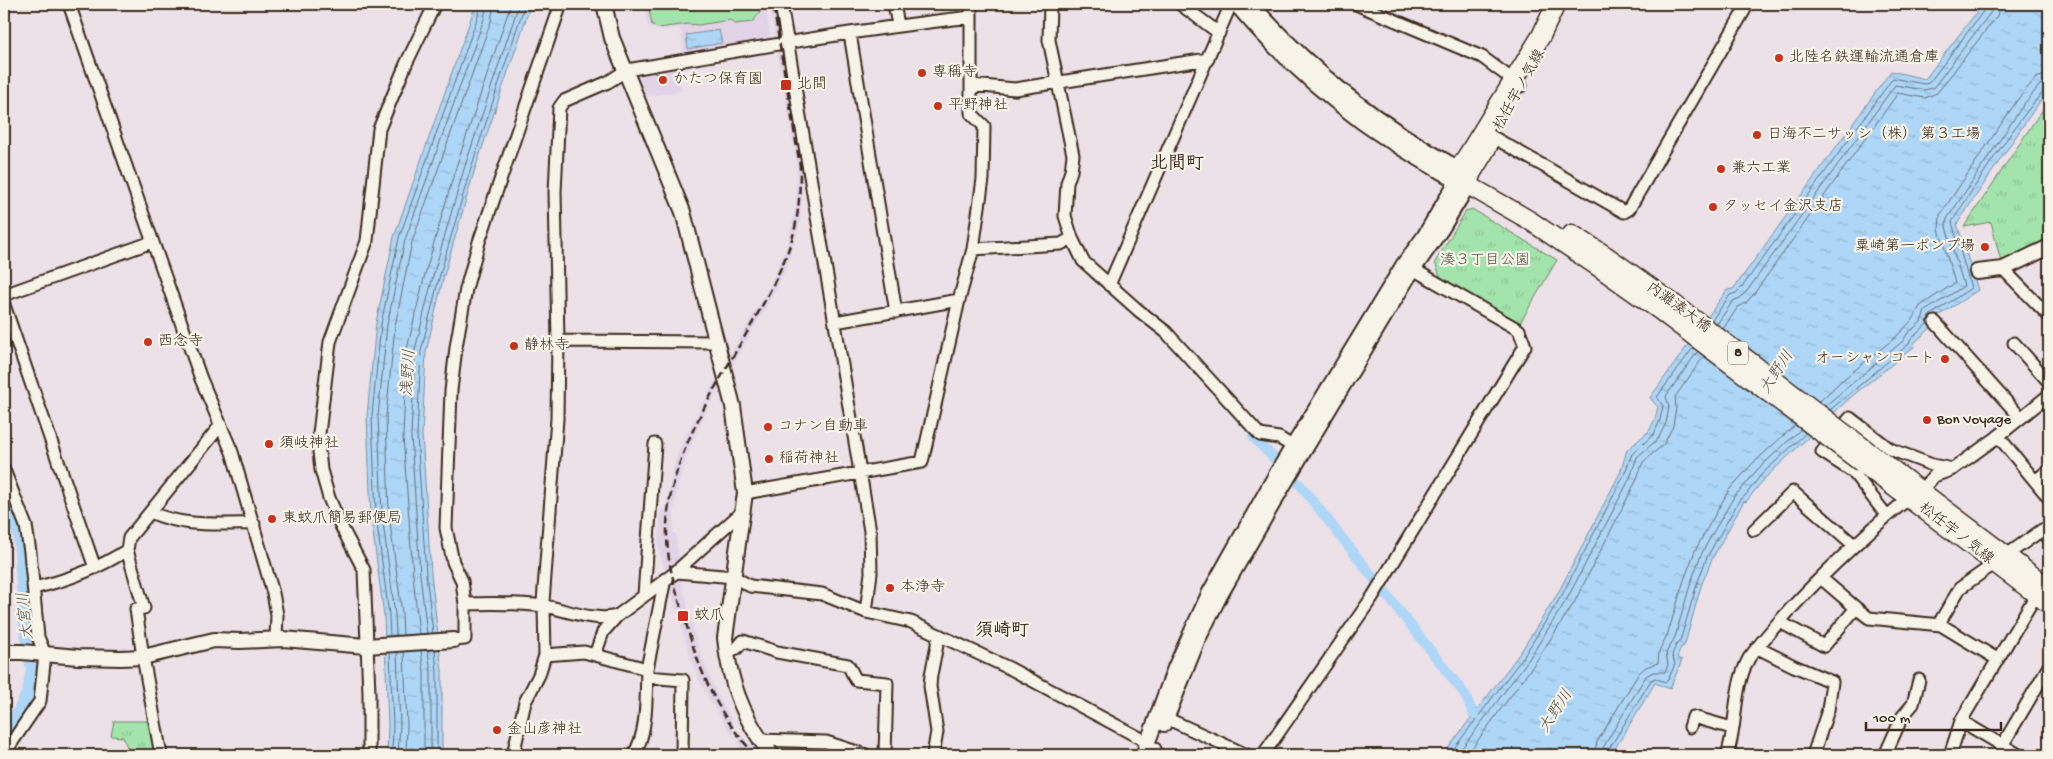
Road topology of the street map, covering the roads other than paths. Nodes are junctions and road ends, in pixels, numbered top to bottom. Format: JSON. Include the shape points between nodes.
{"nodes":[{"id":1,"x":69,"y":4,"type":"edge"},
{"id":2,"x":435,"y":4,"type":"edge"},
{"id":3,"x":561,"y":4,"type":"edge"},
{"id":4,"x":781,"y":4,"type":"edge"},
{"id":5,"x":894,"y":4,"type":"edge"},
{"id":6,"x":971,"y":4,"type":"edge"},
{"id":7,"x":1050,"y":4,"type":"edge"},
{"id":8,"x":1180,"y":4,"type":"edge"},
{"id":9,"x":1231,"y":4,"type":"edge"},
{"id":10,"x":1236,"y":4,"type":"edge"},
{"id":11,"x":1251,"y":4,"type":"edge"},
{"id":12,"x":1356,"y":4,"type":"edge"},
{"id":13,"x":1556,"y":4,"type":"edge"},
{"id":14,"x":1568,"y":4,"type":"edge"},
{"id":15,"x":1748,"y":4,"type":"edge"},
{"id":16,"x":605,"y":5,"type":"edge"},
{"id":17,"x":971,"y":17,"type":"junction"},
{"id":18,"x":898,"y":25,"type":"junction"},
{"id":19,"x":1219,"y":33,"type":"junction"},
{"id":20,"x":850,"y":34,"type":"junction"},
{"id":21,"x":788,"y":42,"type":"junction"},
{"id":22,"x":1208,"y":60,"type":"junction"},
{"id":23,"x":626,"y":70,"type":"junction"},
{"id":24,"x":1517,"y":82,"type":"junction"},
{"id":25,"x":1056,"y":84,"type":"junction"},
{"id":26,"x":971,"y":85,"type":"junction"},
{"id":27,"x":1489,"y":135,"type":"junction"},
{"id":28,"x":1464,"y":177,"type":"junction"},
{"id":29,"x":1072,"y":238,"type":"junction"},
{"id":30,"x":152,"y":242,"type":"junction"},
{"id":31,"x":2049,"y":247,"type":"edge"},
{"id":32,"x":973,"y":249,"type":"junction"},
{"id":33,"x":1409,"y":267,"type":"junction"},
{"id":34,"x":2003,"y":269,"type":"junction"},
{"id":35,"x":1977,"y":272,"type":"dead end"},
{"id":36,"x":1109,"y":285,"type":"junction"},
{"id":37,"x":4,"y":295,"type":"edge"},
{"id":38,"x":959,"y":300,"type":"junction"},
{"id":39,"x":4,"y":305,"type":"edge"},
{"id":40,"x":896,"y":312,"type":"junction"},
{"id":41,"x":2049,"y":316,"type":"edge"},
{"id":42,"x":835,"y":322,"type":"junction"},
{"id":43,"x":1935,"y":322,"type":"dead end"},
{"id":44,"x":558,"y":341,"type":"junction"},
{"id":45,"x":718,"y":342,"type":"junction"},
{"id":46,"x":2014,"y":343,"type":"dead end"},
{"id":47,"x":2049,"y":382,"type":"edge"},
{"id":48,"x":2049,"y":395,"type":"edge"},
{"id":49,"x":2021,"y":418,"type":"junction"},
{"id":50,"x":220,"y":426,"type":"junction"},
{"id":51,"x":1998,"y":436,"type":"junction"},
{"id":52,"x":655,"y":444,"type":"dead end"},
{"id":53,"x":1295,"y":455,"type":"junction"},
{"id":54,"x":1865,"y":458,"type":"joint"},
{"id":55,"x":4,"y":470,"type":"edge"},
{"id":56,"x":2049,"y":470,"type":"edge"},
{"id":57,"x":1933,"y":471,"type":"junction"},
{"id":58,"x":861,"y":474,"type":"junction"},
{"id":59,"x":1281,"y":479,"type":"junction"},
{"id":60,"x":2035,"y":481,"type":"junction"},
{"id":61,"x":745,"y":493,"type":"junction"},
{"id":62,"x":1914,"y":494,"type":"junction"},
{"id":63,"x":2049,"y":498,"type":"edge"},
{"id":64,"x":150,"y":512,"type":"junction"},
{"id":65,"x":743,"y":512,"type":"junction"},
{"id":66,"x":1887,"y":516,"type":"junction"},
{"id":67,"x":254,"y":524,"type":"junction"},
{"id":68,"x":1754,"y":530,"type":"dead end"},
{"id":69,"x":2049,"y":539,"type":"edge"},
{"id":70,"x":1854,"y":545,"type":"junction"},
{"id":71,"x":127,"y":550,"type":"junction"},
{"id":72,"x":2000,"y":559,"type":"junction"},
{"id":73,"x":95,"y":568,"type":"junction"},
{"id":74,"x":669,"y":577,"type":"junction"},
{"id":75,"x":734,"y":577,"type":"junction"},
{"id":76,"x":1821,"y":578,"type":"junction"},
{"id":77,"x":34,"y":588,"type":"junction"},
{"id":78,"x":644,"y":595,"type":"junction"},
{"id":79,"x":2046,"y":595,"type":"edge"},
{"id":80,"x":465,"y":604,"type":"junction"},
{"id":81,"x":544,"y":606,"type":"junction"},
{"id":82,"x":1856,"y":608,"type":"junction"},
{"id":83,"x":866,"y":612,"type":"junction"},
{"id":84,"x":616,"y":616,"type":"junction"},
{"id":85,"x":1780,"y":622,"type":"junction"},
{"id":86,"x":1941,"y":625,"type":"junction"},
{"id":87,"x":940,"y":635,"type":"junction"},
{"id":88,"x":276,"y":638,"type":"junction"},
{"id":89,"x":454,"y":640,"type":"joint"},
{"id":90,"x":369,"y":646,"type":"junction"},
{"id":91,"x":1758,"y":648,"type":"junction"},
{"id":92,"x":4,"y":652,"type":"edge"},
{"id":93,"x":726,"y":652,"type":"junction"},
{"id":94,"x":45,"y":654,"type":"junction"},
{"id":95,"x":544,"y":655,"type":"junction"},
{"id":96,"x":595,"y":655,"type":"junction"},
{"id":97,"x":143,"y":657,"type":"junction"},
{"id":98,"x":1997,"y":659,"type":"junction"},
{"id":99,"x":2049,"y":666,"type":"edge"},
{"id":100,"x":647,"y":673,"type":"junction"},
{"id":101,"x":1919,"y":680,"type":"dead end"},
{"id":102,"x":1166,"y":718,"type":"junction"},
{"id":103,"x":1961,"y":722,"type":"junction"},
{"id":104,"x":1690,"y":727,"type":"dead end"},
{"id":105,"x":1732,"y":728,"type":"junction"},
{"id":106,"x":759,"y":740,"type":"junction"},
{"id":107,"x":2002,"y":746,"type":"junction"},
{"id":108,"x":1149,"y":751,"type":"edge"},
{"id":109,"x":4,"y":754,"type":"edge"},
{"id":110,"x":161,"y":755,"type":"edge"},
{"id":111,"x":369,"y":755,"type":"edge"},
{"id":112,"x":513,"y":755,"type":"edge"},
{"id":113,"x":633,"y":755,"type":"edge"},
{"id":114,"x":682,"y":755,"type":"edge"},
{"id":115,"x":772,"y":755,"type":"edge"},
{"id":116,"x":866,"y":755,"type":"edge"},
{"id":117,"x":886,"y":755,"type":"edge"},
{"id":118,"x":933,"y":755,"type":"edge"},
{"id":119,"x":1247,"y":755,"type":"edge"},
{"id":120,"x":1263,"y":755,"type":"edge"},
{"id":121,"x":1727,"y":755,"type":"edge"},
{"id":122,"x":1813,"y":755,"type":"edge"},
{"id":123,"x":1885,"y":755,"type":"edge"},
{"id":124,"x":1950,"y":755,"type":"edge"},
{"id":125,"x":2019,"y":755,"type":"edge"}],
"edges":[{"from":1,"to":30,"type":"street"},
{"from":2,"to":90,"type":"street","via":[[379,129],[367,241],[330,342],[318,442],[329,498],[364,570]]},
{"from":3,"to":80,"type":"street","via":[[479,242],[466,289],[456,347],[451,391],[446,528],[453,562],[462,581]]},
{"from":4,"to":21,"type":"street"},
{"from":5,"to":18,"type":"street"},
{"from":6,"to":17,"type":"street"},
{"from":7,"to":25,"type":"street","via":[[1048,40]]},
{"from":8,"to":19,"type":"street"},
{"from":9,"to":19,"type":"street"},
{"from":10,"to":28,"type":"street","via":[[1265,38],[1316,85],[1368,126]]},
{"from":11,"to":28,"type":"street","via":[[1308,64],[1342,92]]},
{"from":12,"to":24,"type":"street","via":[[1482,57]]},
{"from":13,"to":24,"type":"main road","name":"松任宇ノ気線"},
{"from":14,"to":24,"type":"main road","name":"松任宇ノ気線"},
{"from":15,"to":27,"type":"street","via":[[1630,208],[1624,212]]},
{"from":16,"to":23,"type":"street","via":[[612,38]]},
{"from":17,"to":18,"type":"street"},
{"from":17,"to":26,"type":"street"},
{"from":18,"to":20,"type":"street"},
{"from":19,"to":22,"type":"street"},
{"from":20,"to":21,"type":"street"},
{"from":20,"to":40,"type":"street"},
{"from":21,"to":23,"type":"street"},
{"from":21,"to":42,"type":"street"},
{"from":22,"to":25,"type":"street"},
{"from":22,"to":36,"type":"street"},
{"from":23,"to":44,"type":"street","via":[[608,82],[564,101],[559,108],[555,192]]},
{"from":23,"to":45,"type":"street","via":[[682,212]]},
{"from":24,"to":27,"type":"main road","name":"松任宇ノ気線"},
{"from":25,"to":26,"type":"street","via":[[1015,89]]},
{"from":25,"to":29,"type":"street","via":[[1072,155],[1065,216]]},
{"from":26,"to":32,"type":"street","via":[[971,113],[984,126],[983,179]]},
{"from":27,"to":28,"type":"main road","name":"松任宇ノ気線"},
{"from":28,"to":33,"type":"street","via":[[1442,228]]},
{"from":28,"to":54,"type":"main road","name":"内灘湊大橋","number":"8","bridge":true,"via":[[1674,304]]},
{"from":29,"to":32,"type":"street","via":[[1061,244]]},
{"from":29,"to":36,"type":"street","via":[[1083,261]]},
{"from":30,"to":37,"type":"street"},
{"from":30,"to":50,"type":"street"},
{"from":31,"to":34,"type":"street"},
{"from":32,"to":38,"type":"street"},
{"from":33,"to":53,"type":"street"},
{"from":33,"to":120,"type":"street","via":[[1519,330],[1525,346],[1373,596]]},
{"from":34,"to":35,"type":"street"},
{"from":34,"to":41,"type":"street"},
{"from":36,"to":53,"type":"street","via":[[1166,332],[1260,435],[1279,438]]},
{"from":38,"to":40,"type":"street"},
{"from":38,"to":58,"type":"street","via":[[922,462]]},
{"from":39,"to":73,"type":"street"},
{"from":40,"to":42,"type":"street"},
{"from":42,"to":58,"type":"street"},
{"from":43,"to":49,"type":"street"},
{"from":44,"to":45,"type":"street"},
{"from":44,"to":81,"type":"street","via":[[557,419]]},
{"from":45,"to":61,"type":"street","via":[[733,406]]},
{"from":46,"to":47,"type":"street"},
{"from":48,"to":49,"type":"street"},
{"from":49,"to":51,"type":"street"},
{"from":50,"to":64,"type":"street"},
{"from":50,"to":67,"type":"street","via":[[232,452]]},
{"from":51,"to":57,"type":"street","via":[[1953,469]]},
{"from":51,"to":60,"type":"street"},
{"from":52,"to":78,"type":"street"},
{"from":53,"to":59,"type":"street"},
{"from":54,"to":62,"type":"main road","name":"松任宇ノ気線","number":"8"},
{"from":55,"to":77,"type":"street","via":[[26,526]]},
{"from":56,"to":60,"type":"street"},
{"from":57,"to":62,"type":"street"},
{"from":57,"to":66,"type":"street","via":[[1890,449],[1850,418],[1822,452],[1853,472]]},
{"from":58,"to":61,"type":"street"},
{"from":58,"to":83,"type":"street","via":[[870,531],[871,573]]},
{"from":59,"to":102,"type":"street","via":[[1198,639]]},
{"from":59,"to":108,"type":"street","via":[[1209,594],[1175,668]]},
{"from":60,"to":63,"type":"street"},
{"from":61,"to":65,"type":"street"},
{"from":62,"to":66,"type":"street"},
{"from":62,"to":72,"type":"main road","name":"松任宇ノ気線","number":"8"},
{"from":64,"to":67,"type":"street","via":[[168,520],[200,525]]},
{"from":64,"to":71,"type":"street","via":[[130,538]]},
{"from":65,"to":74,"type":"street"},
{"from":65,"to":75,"type":"street"},
{"from":66,"to":70,"type":"street"},
{"from":67,"to":88,"type":"street","via":[[273,593],[277,615]]},
{"from":68,"to":70,"type":"street","via":[[1793,492]]},
{"from":69,"to":72,"type":"street","via":[[2042,530]]},
{"from":70,"to":76,"type":"street"},
{"from":71,"to":73,"type":"street"},
{"from":71,"to":97,"type":"street","via":[[144,608],[136,609]]},
{"from":72,"to":79,"type":"main road","name":"松任宇ノ気線","number":"8"},
{"from":72,"to":86,"type":"street","via":[[1960,588]]},
{"from":73,"to":77,"type":"street","via":[[70,579]]},
{"from":74,"to":75,"type":"street","via":[[677,572]]},
{"from":74,"to":78,"type":"street"},
{"from":74,"to":100,"type":"street"},
{"from":75,"to":83,"type":"street","via":[[750,586],[822,594]]},
{"from":75,"to":93,"type":"street"},
{"from":76,"to":82,"type":"street"},
{"from":76,"to":85,"type":"street"},
{"from":77,"to":94,"type":"street","via":[[38,637]]},
{"from":78,"to":84,"type":"street"},
{"from":79,"to":98,"type":"street"},
{"from":80,"to":81,"type":"street"},
{"from":80,"to":89,"type":"street","via":[[465,639]]},
{"from":81,"to":84,"type":"street","via":[[606,619]]},
{"from":81,"to":95,"type":"street"},
{"from":82,"to":85,"type":"street","via":[[1824,646]]},
{"from":82,"to":86,"type":"street","via":[[1869,618]]},
{"from":83,"to":87,"type":"street","via":[[912,622]]},
{"from":84,"to":96,"type":"street","via":[[603,632]]},
{"from":85,"to":91,"type":"street"},
{"from":86,"to":98,"type":"street"},
{"from":87,"to":108,"type":"street","via":[[1011,670]]},
{"from":87,"to":118,"type":"street","via":[[930,686],[937,732]]},
{"from":88,"to":90,"type":"street"},
{"from":88,"to":97,"type":"street","via":[[214,640]]},
{"from":89,"to":90,"type":"street"},
{"from":90,"to":111,"type":"street"},
{"from":91,"to":105,"type":"street","via":[[1743,670]]},
{"from":91,"to":122,"type":"street","via":[[1832,682],[1828,710]]},
{"from":92,"to":94,"type":"street"},
{"from":93,"to":106,"type":"street","via":[[732,682]]},
{"from":93,"to":117,"type":"street","via":[[737,648],[743,640],[777,652],[848,665],[856,680],[887,683]]},
{"from":94,"to":97,"type":"street"},
{"from":94,"to":109,"type":"street","via":[[40,701]]},
{"from":95,"to":96,"type":"street","via":[[584,652]]},
{"from":95,"to":112,"type":"street","via":[[539,675],[525,702]]},
{"from":96,"to":100,"type":"street"},
{"from":97,"to":110,"type":"street"},
{"from":98,"to":103,"type":"street"},
{"from":99,"to":107,"type":"street"},
{"from":100,"to":113,"type":"street","via":[[644,725],[640,744]]},
{"from":100,"to":114,"type":"street","via":[[683,680]]},
{"from":101,"to":123,"type":"street","via":[[1913,704],[1902,717]]},
{"from":102,"to":108,"type":"street"},
{"from":102,"to":119,"type":"street"},
{"from":103,"to":107,"type":"street"},
{"from":103,"to":124,"type":"street"},
{"from":104,"to":105,"type":"street","via":[[1693,717]]},
{"from":105,"to":121,"type":"street"},
{"from":106,"to":115,"type":"street"},
{"from":106,"to":116,"type":"street","via":[[826,742]]},
{"from":107,"to":125,"type":"street"}]}
